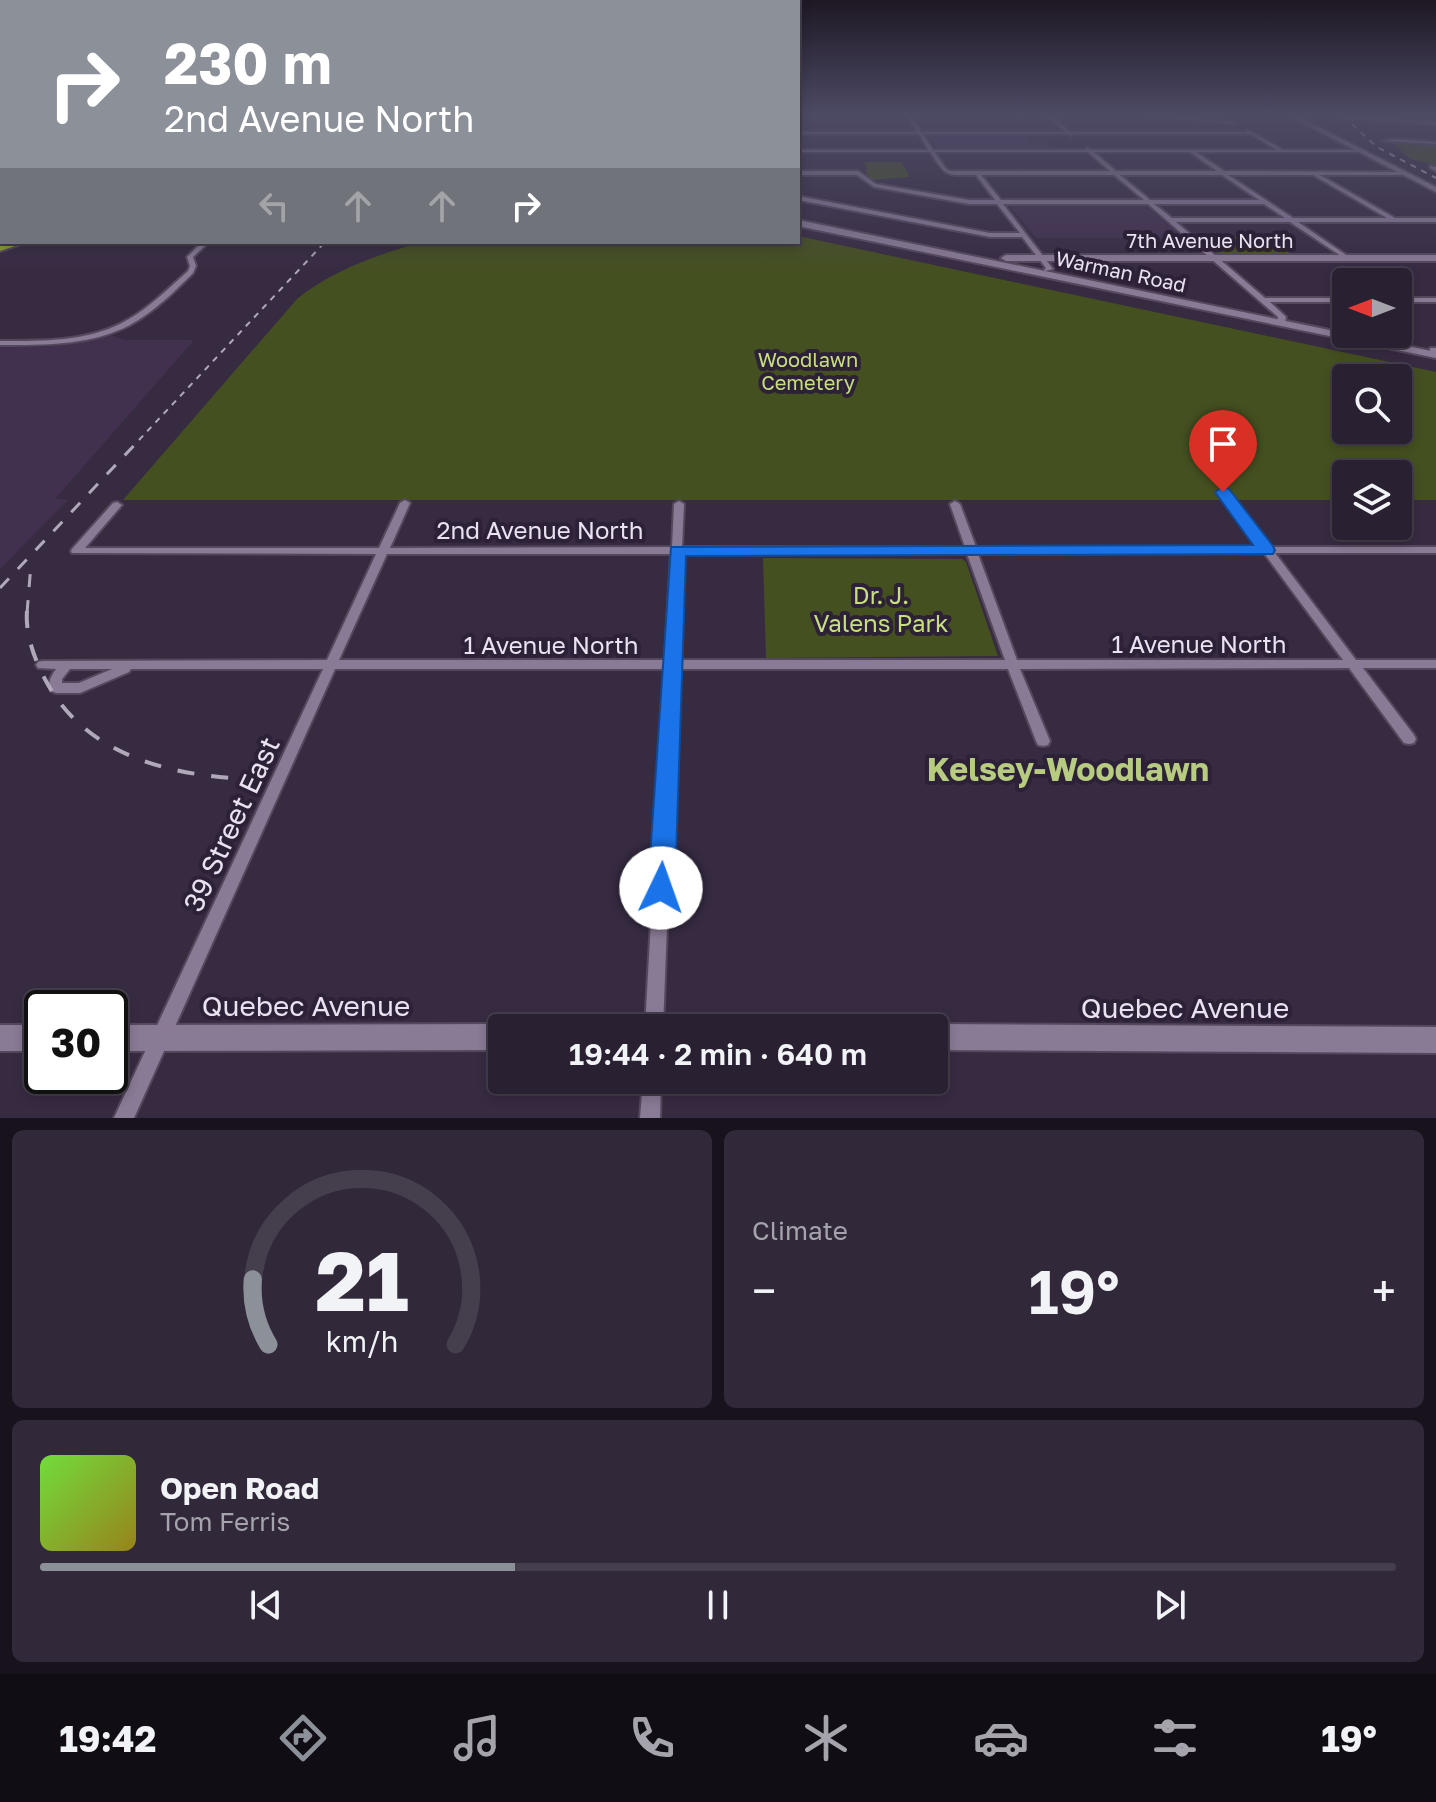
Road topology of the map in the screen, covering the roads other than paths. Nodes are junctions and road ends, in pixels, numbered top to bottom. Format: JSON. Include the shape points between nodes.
{"nodes":[{"id":1,"x":943,"y":168,"type":"edge"},
{"id":2,"x":1107,"y":168,"type":"edge"},
{"id":3,"x":1216,"y":168,"type":"edge"},
{"id":4,"x":1393,"y":168,"type":"edge"},
{"id":5,"x":800,"y":173,"type":"edge"},
{"id":6,"x":977,"y":173,"type":"junction"},
{"id":7,"x":1112,"y":173,"type":"junction"},
{"id":8,"x":1223,"y":173,"type":"junction"},
{"id":9,"x":1313,"y":173,"type":"junction"},
{"id":10,"x":1402,"y":173,"type":"junction"},
{"id":11,"x":1436,"y":190,"type":"edge"},
{"id":12,"x":800,"y":198,"type":"edge"},
{"id":13,"x":998,"y":202,"type":"junction"},
{"id":14,"x":1148,"y":202,"type":"junction"},
{"id":15,"x":1264,"y":202,"type":"junction"},
{"id":16,"x":800,"y":220,"type":"edge"},
{"id":17,"x":1170,"y":220,"type":"junction"},
{"id":18,"x":1291,"y":220,"type":"junction"},
{"id":19,"x":1394,"y":220,"type":"junction"},
{"id":20,"x":1436,"y":220,"type":"edge"},
{"id":21,"x":1022,"y":235,"type":"junction"},
{"id":22,"x":204,"y":244,"type":"edge"},
{"id":23,"x":1042,"y":258,"type":"junction"},
{"id":24,"x":1213,"y":258,"type":"junction"},
{"id":25,"x":1347,"y":258,"type":"junction"},
{"id":26,"x":1436,"y":258,"type":"edge"},
{"id":27,"x":988,"y":260,"type":"junction"},
{"id":28,"x":1047,"y":270,"type":"junction"},
{"id":29,"x":1263,"y":300,"type":"junction"},
{"id":30,"x":1332,"y":300,"type":"edge"},
{"id":31,"x":1412,"y":300,"type":"edge"},
{"id":32,"x":1436,"y":300,"type":"edge"},
{"id":33,"x":1282,"y":321,"type":"junction"},
{"id":34,"x":1332,"y":330,"type":"edge"},
{"id":35,"x":0,"y":343,"type":"edge"},
{"id":36,"x":1412,"y":347,"type":"edge"},
{"id":37,"x":1435,"y":352,"type":"edge"},
{"id":38,"x":1223,"y":492,"type":"dead end"},
{"id":39,"x":405,"y":503,"type":"dead end"},
{"id":40,"x":679,"y":504,"type":"dead end"},
{"id":41,"x":955,"y":504,"type":"dead end"},
{"id":42,"x":117,"y":505,"type":"dead end"},
{"id":43,"x":677,"y":550,"type":"junction"},
{"id":44,"x":1266,"y":550,"type":"junction"},
{"id":45,"x":1436,"y":550,"type":"edge"},
{"id":46,"x":385,"y":551,"type":"junction"},
{"id":47,"x":971,"y":551,"type":"junction"},
{"id":48,"x":1352,"y":664,"type":"junction"},
{"id":49,"x":1436,"y":664,"type":"edge"},
{"id":50,"x":42,"y":665,"type":"dead end"},
{"id":51,"x":67,"y":665,"type":"junction"},
{"id":52,"x":145,"y":666,"type":"junction"},
{"id":53,"x":332,"y":666,"type":"junction"},
{"id":54,"x":672,"y":666,"type":"junction"},
{"id":55,"x":1013,"y":666,"type":"junction"},
{"id":56,"x":1409,"y":739,"type":"dead end"},
{"id":57,"x":1043,"y":741,"type":"dead end"},
{"id":58,"x":655,"y":1014,"type":"edge"},
{"id":59,"x":488,"y":1037,"type":"edge"},
{"id":60,"x":948,"y":1037,"type":"edge"},
{"id":61,"x":0,"y":1038,"type":"edge"},
{"id":62,"x":24,"y":1038,"type":"edge"},
{"id":63,"x":128,"y":1038,"type":"edge"},
{"id":64,"x":161,"y":1038,"type":"junction"},
{"id":65,"x":1436,"y":1040,"type":"edge"},
{"id":66,"x":651,"y":1094,"type":"edge"},
{"id":67,"x":124,"y":1118,"type":"edge"},
{"id":68,"x":650,"y":1118,"type":"edge"}],
"edges":[{"from":1,"to":6,"type":"street"},
{"from":2,"to":7,"type":"street"},
{"from":3,"to":8,"type":"street"},
{"from":4,"to":10,"type":"street"},
{"from":5,"to":13,"type":"street","via":[[858,173],[874,185]]},
{"from":6,"to":7,"type":"street"},
{"from":6,"to":13,"type":"street"},
{"from":7,"to":8,"type":"street"},
{"from":7,"to":14,"type":"street"},
{"from":8,"to":9,"type":"street"},
{"from":8,"to":15,"type":"street"},
{"from":9,"to":10,"type":"street"},
{"from":9,"to":19,"type":"street"},
{"from":10,"to":11,"type":"street"},
{"from":12,"to":21,"type":"street","via":[[990,235]]},
{"from":13,"to":14,"type":"street"},
{"from":13,"to":21,"type":"street"},
{"from":14,"to":15,"type":"street"},
{"from":14,"to":17,"type":"street"},
{"from":15,"to":18,"type":"street"},
{"from":16,"to":27,"type":"street","name":"Warman Road"},
{"from":17,"to":18,"type":"street"},
{"from":17,"to":24,"type":"street"},
{"from":18,"to":19,"type":"street"},
{"from":18,"to":25,"type":"street"},
{"from":19,"to":20,"type":"street"},
{"from":21,"to":23,"type":"street"},
{"from":22,"to":35,"type":"street","via":[[190,257],[191,272],[123,326],[71,339]]},
{"from":23,"to":24,"type":"street","name":"7th Avenue North"},
{"from":23,"to":27,"type":"street","name":"7th Avenue North"},
{"from":23,"to":28,"type":"street"},
{"from":24,"to":25,"type":"street","name":"7th Avenue North"},
{"from":24,"to":29,"type":"street"},
{"from":25,"to":26,"type":"street","name":"7th Avenue North"},
{"from":27,"to":28,"type":"street","name":"Warman Road"},
{"from":27,"to":33,"type":"street","name":"Warman Road"},
{"from":28,"to":33,"type":"street","name":"Warman Road"},
{"from":29,"to":30,"type":"street"},
{"from":29,"to":33,"type":"street"},
{"from":31,"to":32,"type":"street"},
{"from":33,"to":34,"type":"street","name":"Warman Road"},
{"from":33,"to":37,"type":"street","name":"Warman Road"},
{"from":36,"to":37,"type":"street","name":"Warman Road"},
{"from":38,"to":44,"type":"street"},
{"from":39,"to":46,"type":"street","name":"39 Street East"},
{"from":40,"to":43,"type":"street"},
{"from":41,"to":47,"type":"street"},
{"from":42,"to":46,"type":"street","name":"2nd Avenue North","via":[[76,551]]},
{"from":43,"to":46,"type":"street","name":"2nd Avenue North"},
{"from":43,"to":47,"type":"street","name":"2nd Avenue North"},
{"from":43,"to":54,"type":"street"},
{"from":44,"to":45,"type":"street","name":"2nd Avenue North"},
{"from":44,"to":47,"type":"street","name":"2nd Avenue North"},
{"from":44,"to":48,"type":"street"},
{"from":46,"to":53,"type":"street","name":"39 Street East"},
{"from":47,"to":55,"type":"street"},
{"from":48,"to":49,"type":"street","name":"1 Avenue North"},
{"from":48,"to":55,"type":"street","name":"1 Avenue North"},
{"from":48,"to":56,"type":"street"},
{"from":50,"to":51,"type":"street","name":"1 Avenue North"},
{"from":51,"to":52,"type":"street","name":"1 Avenue North"},
{"from":51,"to":52,"type":"street","name":"1 Avenue North","via":[[56,678],[56,688],[80,688]]},
{"from":52,"to":53,"type":"street","name":"1 Avenue North"},
{"from":53,"to":54,"type":"street","name":"1 Avenue North"},
{"from":53,"to":64,"type":"street","name":"39 Street East"},
{"from":54,"to":55,"type":"street","name":"1 Avenue North"},
{"from":54,"to":58,"type":"street"},
{"from":55,"to":57,"type":"street"},
{"from":59,"to":64,"type":"street","name":"Quebec Avenue"},
{"from":60,"to":65,"type":"street","name":"Quebec Avenue"},
{"from":61,"to":62,"type":"street"},
{"from":63,"to":64,"type":"street","name":"Quebec Avenue"},
{"from":64,"to":67,"type":"street","name":"39 Street East"},
{"from":66,"to":68,"type":"street"}]}
